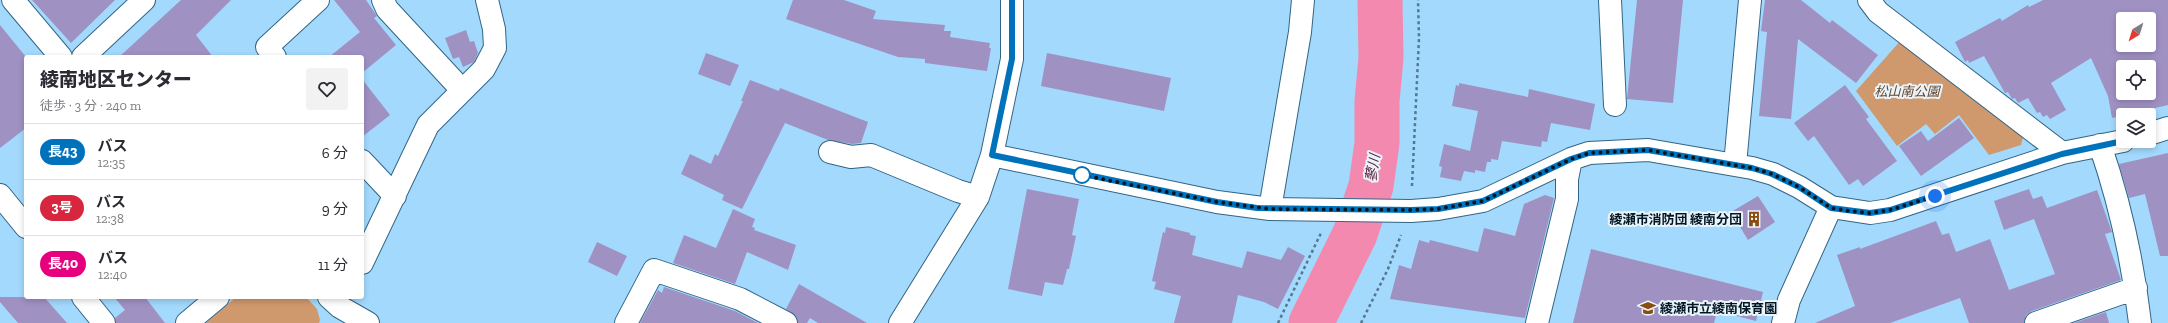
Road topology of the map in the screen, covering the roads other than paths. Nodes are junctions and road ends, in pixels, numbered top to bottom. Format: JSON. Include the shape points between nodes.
{"nodes":[{"id":1,"x":14,"y":0,"type":"edge"},
{"id":2,"x":144,"y":0,"type":"edge"},
{"id":3,"x":318,"y":0,"type":"edge"},
{"id":4,"x":383,"y":0,"type":"edge"},
{"id":5,"x":487,"y":0,"type":"edge"},
{"id":6,"x":1012,"y":0,"type":"edge"},
{"id":7,"x":1303,"y":0,"type":"edge"},
{"id":8,"x":1610,"y":0,"type":"edge"},
{"id":9,"x":1750,"y":0,"type":"edge"},
{"id":10,"x":1869,"y":0,"type":"edge"},
{"id":11,"x":266,"y":54,"type":"edge"},
{"id":12,"x":60,"y":55,"type":"edge"},
{"id":13,"x":85,"y":55,"type":"edge"},
{"id":14,"x":462,"y":90,"type":"junction"},
{"id":15,"x":1615,"y":105,"type":"dead end"},
{"id":16,"x":2168,"y":128,"type":"edge"},
{"id":17,"x":2156,"y":132,"type":"edge"},
{"id":18,"x":2116,"y":143,"type":"edge"},
{"id":19,"x":2100,"y":146,"type":"junction"},
{"id":20,"x":830,"y":152,"type":"dead end"},
{"id":21,"x":2062,"y":154,"type":"junction"},
{"id":22,"x":992,"y":155,"type":"junction"},
{"id":23,"x":1571,"y":159,"type":"junction"},
{"id":24,"x":364,"y":163,"type":"edge"},
{"id":25,"x":1735,"y":165,"type":"junction"},
{"id":26,"x":0,"y":195,"type":"edge"},
{"id":27,"x":395,"y":196,"type":"junction"},
{"id":28,"x":978,"y":197,"type":"junction"},
{"id":29,"x":1831,"y":208,"type":"junction"},
{"id":30,"x":1270,"y":209,"type":"junction"},
{"id":31,"x":24,"y":225,"type":"edge"},
{"id":32,"x":364,"y":259,"type":"edge"},
{"id":33,"x":2136,"y":288,"type":"junction"},
{"id":34,"x":85,"y":299,"type":"edge"},
{"id":35,"x":216,"y":299,"type":"edge"},
{"id":36,"x":336,"y":306,"type":"edge"},
{"id":37,"x":104,"y":323,"type":"edge"},
{"id":38,"x":187,"y":323,"type":"edge"},
{"id":39,"x":368,"y":323,"type":"edge"},
{"id":40,"x":626,"y":323,"type":"edge"},
{"id":41,"x":786,"y":323,"type":"edge"},
{"id":42,"x":900,"y":323,"type":"edge"},
{"id":43,"x":1537,"y":323,"type":"edge"},
{"id":44,"x":1783,"y":323,"type":"edge"},
{"id":45,"x":2036,"y":323,"type":"edge"},
{"id":46,"x":2140,"y":323,"type":"edge"}],
"edges":[{"from":1,"to":12,"type":"street"},
{"from":2,"to":13,"type":"street"},
{"from":3,"to":11,"type":"street"},
{"from":4,"to":14,"type":"street","via":[[387,9]]},
{"from":5,"to":14,"type":"street","via":[[494,29],[495,48],[484,68]]},
{"from":6,"to":22,"type":"street","via":[[1012,59]]},
{"from":7,"to":30,"type":"street","via":[[1300,32]]},
{"from":8,"to":15,"type":"street"},
{"from":9,"to":25,"type":"street"},
{"from":10,"to":21,"type":"street","via":[[1878,12]]},
{"from":14,"to":27,"type":"street","via":[[428,125]]},
{"from":16,"to":17,"type":"street"},
{"from":18,"to":19,"type":"street"},
{"from":19,"to":21,"type":"street"},
{"from":19,"to":33,"type":"street","via":[[2124,223]]},
{"from":20,"to":28,"type":"street","via":[[851,157],[871,155]]},
{"from":21,"to":29,"type":"street","via":[[1890,210],[1870,213]]},
{"from":22,"to":28,"type":"street"},
{"from":22,"to":30,"type":"street","via":[[1217,202]]},
{"from":23,"to":25,"type":"street","via":[[1589,153],[1648,150]]},
{"from":23,"to":30,"type":"street","via":[[1483,201],[1438,209],[1407,202],[1322,210]]},
{"from":23,"to":43,"type":"street","via":[[1567,199]]},
{"from":24,"to":27,"type":"street"},
{"from":25,"to":29,"type":"street","via":[[1772,174],[1799,187]]},
{"from":26,"to":31,"type":"street"},
{"from":27,"to":32,"type":"street"},
{"from":28,"to":42,"type":"street"},
{"from":29,"to":44,"type":"street","via":[[1789,300]]},
{"from":33,"to":45,"type":"street"},
{"from":33,"to":46,"type":"street"},
{"from":34,"to":37,"type":"street"},
{"from":35,"to":38,"type":"street"},
{"from":36,"to":39,"type":"street"},
{"from":40,"to":41,"type":"street","via":[[654,270],[740,299]]}]}
